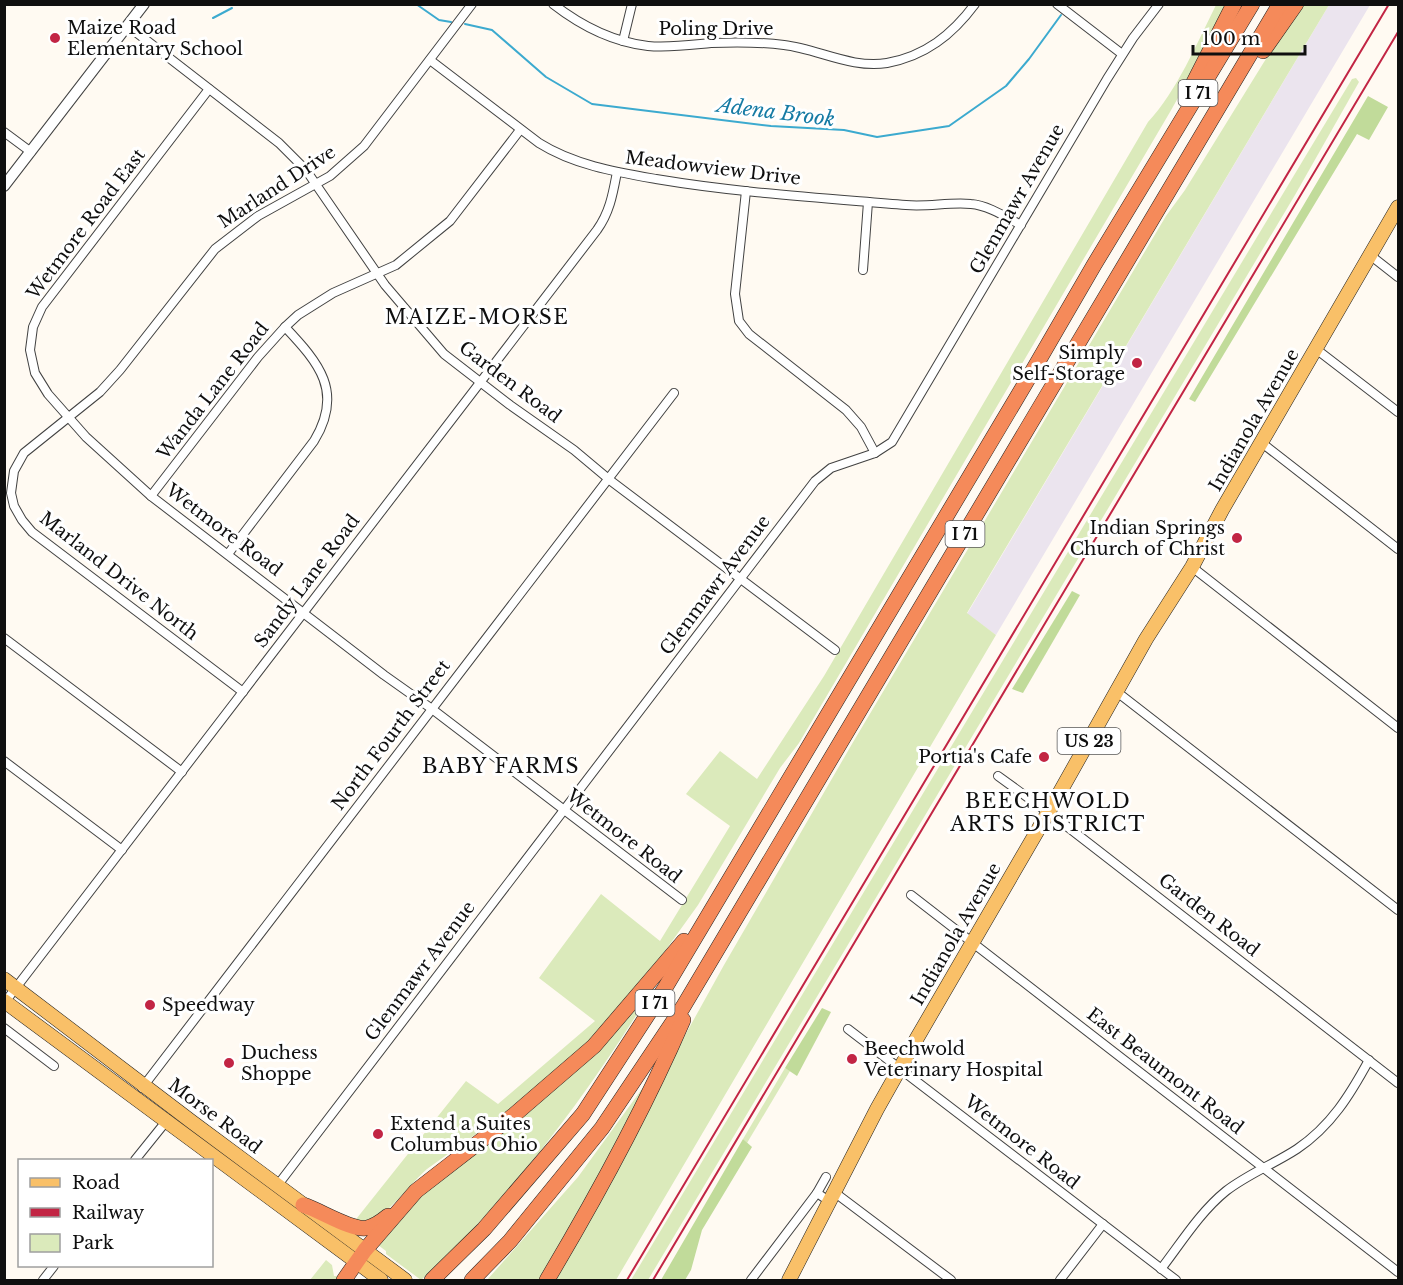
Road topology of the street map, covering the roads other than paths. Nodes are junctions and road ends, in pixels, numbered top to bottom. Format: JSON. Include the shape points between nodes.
{"nodes":[{"id":1,"x":144,"y":4,"type":"edge"},
{"id":2,"x":472,"y":4,"type":"edge"},
{"id":3,"x":553,"y":4,"type":"edge"},
{"id":4,"x":632,"y":4,"type":"edge"},
{"id":5,"x":975,"y":4,"type":"edge"},
{"id":6,"x":1057,"y":4,"type":"edge"},
{"id":7,"x":1159,"y":4,"type":"edge"},
{"id":8,"x":1234,"y":4,"type":"edge"},
{"id":9,"x":1252,"y":4,"type":"edge"},
{"id":10,"x":1280,"y":4,"type":"edge"},
{"id":11,"x":1296,"y":4,"type":"edge"},
{"id":12,"x":128,"y":26,"type":"junction"},
{"id":13,"x":623,"y":41,"type":"junction"},
{"id":14,"x":1122,"y":54,"type":"junction"},
{"id":15,"x":430,"y":60,"type":"junction"},
{"id":16,"x":209,"y":89,"type":"junction"},
{"id":17,"x":520,"y":130,"type":"junction"},
{"id":18,"x":4,"y":132,"type":"edge"},
{"id":19,"x":31,"y":152,"type":"junction"},
{"id":20,"x":1183,"y":168,"type":"junction"},
{"id":21,"x":617,"y":172,"type":"junction"},
{"id":22,"x":1144,"y":181,"type":"junction"},
{"id":23,"x":315,"y":184,"type":"junction"},
{"id":24,"x":4,"y":186,"type":"edge"},
{"id":25,"x":746,"y":191,"type":"junction"},
{"id":26,"x":868,"y":202,"type":"junction"},
{"id":27,"x":1398,"y":207,"type":"edge"},
{"id":28,"x":1021,"y":225,"type":"junction"},
{"id":29,"x":1370,"y":255,"type":"junction"},
{"id":30,"x":863,"y":270,"type":"dead end"},
{"id":31,"x":377,"y":273,"type":"junction"},
{"id":32,"x":1398,"y":277,"type":"edge"},
{"id":33,"x":285,"y":327,"type":"junction"},
{"id":34,"x":1316,"y":349,"type":"junction"},
{"id":35,"x":480,"y":382,"type":"junction"},
{"id":36,"x":674,"y":393,"type":"dead end"},
{"id":37,"x":1398,"y":412,"type":"edge"},
{"id":38,"x":68,"y":417,"type":"junction"},
{"id":39,"x":1262,"y":443,"type":"junction"},
{"id":40,"x":875,"y":453,"type":"junction"},
{"id":41,"x":609,"y":479,"type":"junction"},
{"id":42,"x":151,"y":496,"type":"junction"},
{"id":43,"x":1398,"y":535,"type":"edge"},
{"id":44,"x":1396,"y":547,"type":"edge"},
{"id":45,"x":228,"y":554,"type":"junction"},
{"id":46,"x":1192,"y":567,"type":"junction"},
{"id":47,"x":740,"y":579,"type":"junction"},
{"id":48,"x":304,"y":612,"type":"junction"},
{"id":49,"x":4,"y":638,"type":"edge"},
{"id":50,"x":835,"y":650,"type":"dead end"},
{"id":51,"x":243,"y":692,"type":"junction"},
{"id":52,"x":1117,"y":692,"type":"junction"},
{"id":53,"x":432,"y":709,"type":"junction"},
{"id":54,"x":1398,"y":728,"type":"edge"},
{"id":55,"x":4,"y":761,"type":"edge"},
{"id":56,"x":182,"y":772,"type":"junction"},
{"id":57,"x":998,"y":776,"type":"dead end"},
{"id":58,"x":564,"y":810,"type":"junction"},
{"id":59,"x":1048,"y":813,"type":"junction"},
{"id":60,"x":122,"y":850,"type":"junction"},
{"id":61,"x":724,"y":889,"type":"junction"},
{"id":62,"x":910,"y":895,"type":"dead end"},
{"id":63,"x":682,"y":900,"type":"dead end"},
{"id":64,"x":1398,"y":910,"type":"edge"},
{"id":65,"x":973,"y":943,"type":"junction"},
{"id":66,"x":703,"y":974,"type":"junction"},
{"id":67,"x":4,"y":979,"type":"edge"},
{"id":68,"x":16,"y":988,"type":"junction"},
{"id":69,"x":5,"y":1001,"type":"edge"},
{"id":70,"x":4,"y":1028,"type":"edge"},
{"id":71,"x":849,"y":1029,"type":"dead end"},
{"id":72,"x":1369,"y":1060,"type":"junction"},
{"id":73,"x":54,"y":1066,"type":"dead end"},
{"id":74,"x":900,"y":1069,"type":"junction"},
{"id":75,"x":1398,"y":1083,"type":"edge"},
{"id":76,"x":145,"y":1085,"type":"junction"},
{"id":77,"x":135,"y":1098,"type":"junction"},
{"id":78,"x":175,"y":1109,"type":"junction"},
{"id":79,"x":166,"y":1121,"type":"junction"},
{"id":80,"x":137,"y":1159,"type":"edge"},
{"id":81,"x":220,"y":1161,"type":"junction"},
{"id":82,"x":1263,"y":1167,"type":"junction"},
{"id":83,"x":826,"y":1177,"type":"dead end"},
{"id":84,"x":277,"y":1186,"type":"junction"},
{"id":85,"x":817,"y":1193,"type":"junction"},
{"id":86,"x":832,"y":1196,"type":"junction"},
{"id":87,"x":303,"y":1205,"type":"junction"},
{"id":88,"x":397,"y":1213,"type":"junction"},
{"id":89,"x":1102,"y":1224,"type":"junction"},
{"id":90,"x":361,"y":1256,"type":"junction"},
{"id":91,"x":53,"y":1267,"type":"edge"},
{"id":92,"x":1161,"y":1269,"type":"junction"},
{"id":93,"x":1398,"y":1272,"type":"edge"},
{"id":94,"x":436,"y":1277,"type":"edge"},
{"id":95,"x":43,"y":1281,"type":"edge"},
{"id":96,"x":344,"y":1281,"type":"edge"},
{"id":97,"x":381,"y":1281,"type":"edge"},
{"id":98,"x":405,"y":1281,"type":"edge"},
{"id":99,"x":472,"y":1281,"type":"edge"},
{"id":100,"x":547,"y":1281,"type":"edge"},
{"id":101,"x":750,"y":1281,"type":"edge"},
{"id":102,"x":789,"y":1281,"type":"edge"},
{"id":103,"x":951,"y":1281,"type":"edge"},
{"id":104,"x":1060,"y":1281,"type":"edge"},
{"id":105,"x":1176,"y":1281,"type":"edge"}],
"edges":[{"from":1,"to":12,"type":"street"},
{"from":2,"to":15,"type":"street","name":"Marland Drive"},
{"from":3,"to":13,"type":"street","name":"Poling Drive","via":[[583,25]]},
{"from":4,"to":13,"type":"street"},
{"from":5,"to":13,"type":"street","name":"Poling Drive","via":[[949,34],[929,49],[885,63],[867,64],[786,45],[748,42],[677,47]]},
{"from":6,"to":14,"type":"street"},
{"from":7,"to":14,"type":"street","name":"Glenmawr Avenue"},
{"from":8,"to":22,"type":"highway"},
{"from":9,"to":22,"type":"highway","number":"I 71"},
{"from":10,"to":20,"type":"highway","number":"I 71"},
{"from":11,"to":20,"type":"highway"},
{"from":12,"to":16,"type":"street","name":"Garden Road"},
{"from":12,"to":19,"type":"street"},
{"from":14,"to":28,"type":"street","name":"Glenmawr Avenue"},
{"from":15,"to":17,"type":"street","name":"Meadowview Drive"},
{"from":15,"to":23,"type":"street","name":"Marland Drive","via":[[364,146]]},
{"from":16,"to":23,"type":"street","name":"Garden Road","via":[[279,143]]},
{"from":16,"to":38,"type":"street","name":"Wetmore Road East","via":[[42,307],[33,327],[30,350],[35,373]]},
{"from":17,"to":21,"type":"street","name":"Meadowview Drive","via":[[551,150]]},
{"from":17,"to":31,"type":"street","name":"Wanda Lane Road","via":[[450,221],[396,265]]},
{"from":18,"to":19,"type":"street"},
{"from":19,"to":24,"type":"street"},
{"from":20,"to":66,"type":"highway","number":"I 71"},
{"from":21,"to":25,"type":"street","name":"Meadowview Drive"},
{"from":21,"to":35,"type":"street","name":"Sandy Lane Road","via":[[605,220]]},
{"from":22,"to":61,"type":"highway","number":"I 71"},
{"from":23,"to":31,"type":"street","name":"Garden Road"},
{"from":23,"to":38,"type":"street","name":"Marland Drive","via":[[258,216],[215,249],[120,370]]},
{"from":25,"to":26,"type":"street","name":"Meadowview Drive"},
{"from":25,"to":40,"type":"street","via":[[735,294],[739,321],[749,334],[846,410]]},
{"from":26,"to":28,"type":"street","name":"Meadowview Drive","via":[[916,206],[972,204]]},
{"from":26,"to":30,"type":"street"},
{"from":27,"to":29,"type":"main road","name":"Indianola Avenue","number":"US 23"},
{"from":28,"to":40,"type":"street","name":"Glenmawr Avenue","via":[[901,429],[892,442]]},
{"from":29,"to":32,"type":"street"},
{"from":29,"to":34,"type":"main road","name":"Indianola Avenue","number":"US 23"},
{"from":31,"to":33,"type":"street","name":"Wanda Lane Road","via":[[333,293]]},
{"from":31,"to":35,"type":"street","name":"Garden Road","via":[[444,354]]},
{"from":33,"to":42,"type":"street","name":"Wanda Lane Road"},
{"from":33,"to":45,"type":"street","via":[[325,380],[327,413],[314,441]]},
{"from":34,"to":37,"type":"street"},
{"from":34,"to":39,"type":"main road","name":"Indianola Avenue","number":"US 23"},
{"from":35,"to":41,"type":"street","name":"Garden Road"},
{"from":35,"to":48,"type":"street","name":"Sandy Lane Road"},
{"from":36,"to":41,"type":"street","name":"North Fourth Street"},
{"from":38,"to":42,"type":"street","name":"Wetmore Road"},
{"from":38,"to":51,"type":"street","name":"Marland Drive North","via":[[17,462],[11,493],[22,520],[32,532]]},
{"from":39,"to":44,"type":"street"},
{"from":39,"to":46,"type":"main road","name":"Indianola Avenue","number":"US 23"},
{"from":40,"to":47,"type":"street","name":"Glenmawr Avenue","via":[[831,468],[815,481]]},
{"from":41,"to":47,"type":"street","name":"Garden Road"},
{"from":41,"to":53,"type":"street","name":"North Fourth Street"},
{"from":42,"to":45,"type":"street","name":"Wetmore Road"},
{"from":43,"to":44,"type":"street"},
{"from":45,"to":48,"type":"street","name":"Wetmore Road"},
{"from":46,"to":52,"type":"main road","name":"Indianola Avenue","number":"US 23"},
{"from":46,"to":54,"type":"street"},
{"from":47,"to":50,"type":"street","name":"Garden Road"},
{"from":47,"to":58,"type":"street","name":"Glenmawr Avenue"},
{"from":48,"to":51,"type":"street","name":"Sandy Lane Road"},
{"from":48,"to":53,"type":"street","name":"Wetmore Road"},
{"from":49,"to":56,"type":"street"},
{"from":51,"to":56,"type":"street","name":"Sandy Lane Road"},
{"from":52,"to":59,"type":"main road","name":"Indianola Avenue","number":"US 23"},
{"from":52,"to":64,"type":"street"},
{"from":53,"to":58,"type":"street","name":"Wetmore Road"},
{"from":53,"to":76,"type":"street","name":"North Fourth Street"},
{"from":55,"to":60,"type":"street"},
{"from":56,"to":60,"type":"street","name":"Sandy Lane Road"},
{"from":57,"to":59,"type":"street","name":"Garden Road"},
{"from":58,"to":63,"type":"street","name":"Wetmore Road"},
{"from":58,"to":84,"type":"street","name":"Glenmawr Avenue"},
{"from":59,"to":65,"type":"main road","name":"Indianola Avenue","number":"US 23"},
{"from":59,"to":72,"type":"street","name":"Garden Road"},
{"from":60,"to":68,"type":"street","name":"Sandy Lane Road"},
{"from":61,"to":88,"type":"highway","via":[[594,1046],[416,1191]]},
{"from":61,"to":94,"type":"highway","number":"I 71","via":[[583,1114],[484,1229]]},
{"from":62,"to":65,"type":"street","name":"East Beaumont Road"},
{"from":65,"to":74,"type":"main road","name":"Indianola Avenue","number":"US 23"},
{"from":65,"to":82,"type":"street","name":"East Beaumont Road"},
{"from":66,"to":99,"type":"highway","number":"I 71","via":[[602,1128],[510,1241]]},
{"from":66,"to":100,"type":"highway","via":[[626,1140]]},
{"from":67,"to":68,"type":"main road","name":"Morse Road"},
{"from":68,"to":69,"type":"street","name":"Sandy Lane Road"},
{"from":68,"to":76,"type":"main road","name":"Morse Road"},
{"from":69,"to":77,"type":"main road","name":"Morse Road"},
{"from":70,"to":73,"type":"street"},
{"from":71,"to":74,"type":"street","name":"Wetmore Road"},
{"from":72,"to":75,"type":"street","name":"Garden Road"},
{"from":72,"to":82,"type":"street","via":[[1329,1124],[1297,1149]]},
{"from":74,"to":86,"type":"main road","name":"Indianola Avenue","number":"US 23"},
{"from":74,"to":89,"type":"street","name":"Wetmore Road"},
{"from":76,"to":77,"type":"street","name":"North Fourth Street"},
{"from":76,"to":78,"type":"main road","name":"Morse Road"},
{"from":77,"to":79,"type":"main road","name":"Morse Road"},
{"from":78,"to":79,"type":"street"},
{"from":78,"to":84,"type":"main road","name":"Morse Road"},
{"from":79,"to":80,"type":"street"},
{"from":79,"to":81,"type":"main road","name":"Morse Road"},
{"from":81,"to":84,"type":"main road","via":[[270,1188]]},
{"from":81,"to":90,"type":"main road","name":"Morse Road"},
{"from":82,"to":92,"type":"street","via":[[1225,1193]]},
{"from":82,"to":93,"type":"street","name":"East Beaumont Road"},
{"from":83,"to":85,"type":"street"},
{"from":84,"to":87,"type":"main road","name":"Morse Road"},
{"from":85,"to":86,"type":"street"},
{"from":85,"to":101,"type":"street"},
{"from":86,"to":102,"type":"main road","name":"Indianola Avenue","number":"US 23"},
{"from":86,"to":103,"type":"street"},
{"from":87,"to":88,"type":"highway","via":[[359,1228],[375,1226]]},
{"from":87,"to":90,"type":"main road","name":"Morse Road"},
{"from":88,"to":90,"type":"highway"},
{"from":89,"to":92,"type":"street","name":"Wetmore Road"},
{"from":89,"to":104,"type":"street"},
{"from":90,"to":96,"type":"highway"},
{"from":90,"to":97,"type":"main road","name":"Morse Road"},
{"from":90,"to":98,"type":"main road","name":"Morse Road"},
{"from":91,"to":95,"type":"street"},
{"from":92,"to":105,"type":"street","name":"Wetmore Road"}]}
